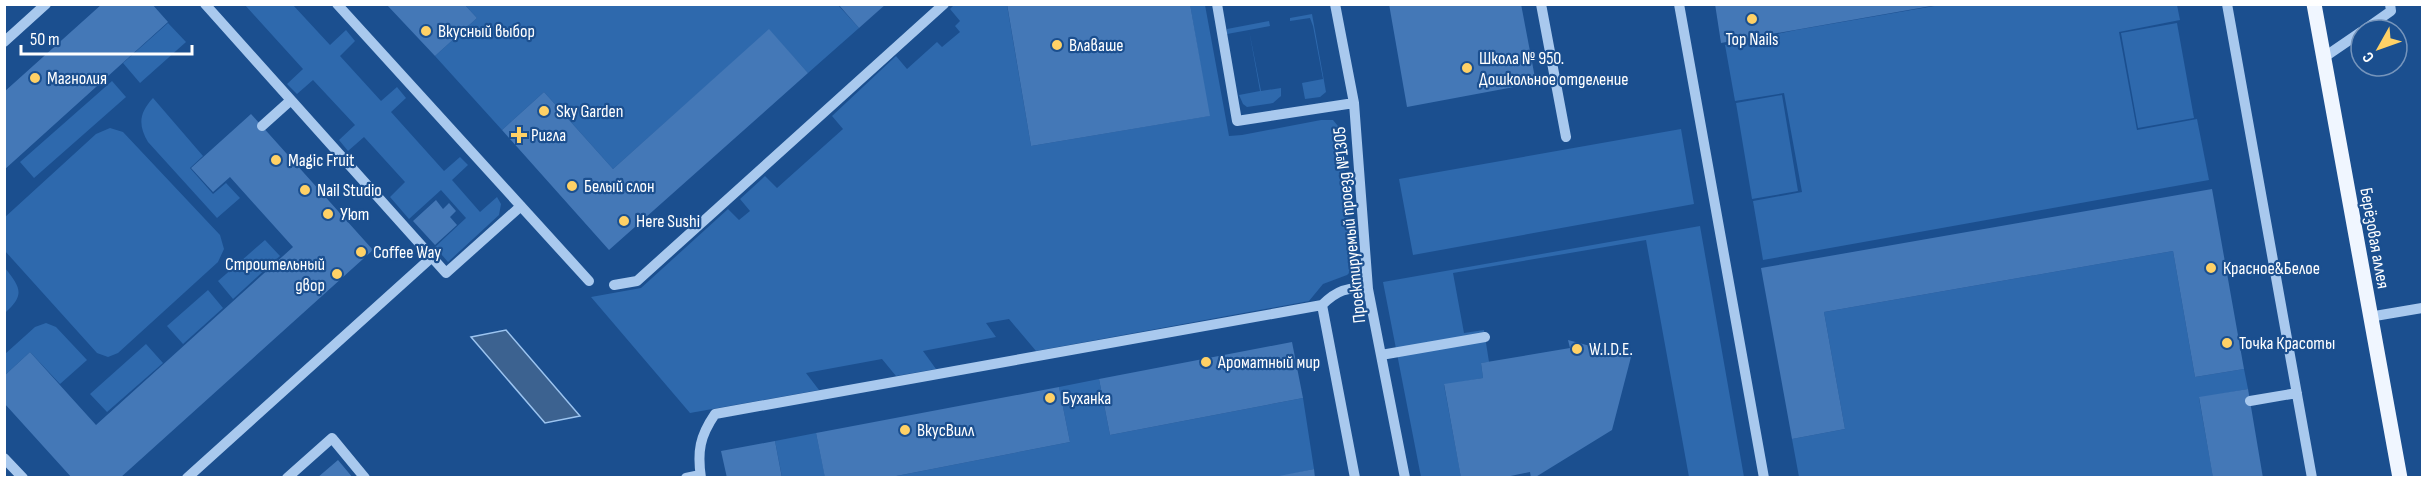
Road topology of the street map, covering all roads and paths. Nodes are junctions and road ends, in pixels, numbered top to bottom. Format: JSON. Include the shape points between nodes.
{"nodes":[{"id":1,"x":46,"y":4,"type":"edge"},
{"id":2,"x":205,"y":4,"type":"edge"},
{"id":3,"x":337,"y":4,"type":"edge"},
{"id":4,"x":944,"y":4,"type":"edge"},
{"id":5,"x":1217,"y":4,"type":"edge"},
{"id":6,"x":1335,"y":4,"type":"edge"},
{"id":7,"x":1541,"y":4,"type":"edge"},
{"id":8,"x":1679,"y":4,"type":"edge"},
{"id":9,"x":2227,"y":4,"type":"edge"},
{"id":10,"x":2313,"y":4,"type":"edge"},
{"id":11,"x":2390,"y":4,"type":"edge"},
{"id":12,"x":2381,"y":18,"type":"edge"},
{"id":13,"x":2349,"y":40,"type":"edge"},
{"id":14,"x":4,"y":42,"type":"edge"},
{"id":15,"x":2323,"y":58,"type":"junction"},
{"id":16,"x":291,"y":100,"type":"junction"},
{"id":17,"x":1354,"y":103,"type":"junction"},
{"id":18,"x":262,"y":126,"type":"dead end"},
{"id":19,"x":1566,"y":137,"type":"dead end"},
{"id":20,"x":521,"y":206,"type":"junction"},
{"id":21,"x":432,"y":257,"type":"junction"},
{"id":22,"x":589,"y":281,"type":"dead end"},
{"id":23,"x":614,"y":285,"type":"dead end"},
{"id":24,"x":1368,"y":289,"type":"junction"},
{"id":25,"x":1322,"y":305,"type":"junction"},
{"id":26,"x":2422,"y":308,"type":"edge"},
{"id":27,"x":2369,"y":317,"type":"junction"},
{"id":28,"x":1485,"y":337,"type":"dead end"},
{"id":29,"x":1381,"y":355,"type":"junction"},
{"id":30,"x":2297,"y":393,"type":"junction"},
{"id":31,"x":2250,"y":401,"type":"dead end"},
{"id":32,"x":4,"y":458,"type":"edge"},
{"id":33,"x":701,"y":476,"type":"edge"},
{"id":34,"x":22,"y":477,"type":"edge"},
{"id":35,"x":187,"y":477,"type":"edge"},
{"id":36,"x":287,"y":477,"type":"edge"},
{"id":37,"x":365,"y":477,"type":"edge"},
{"id":38,"x":686,"y":477,"type":"edge"},
{"id":39,"x":1355,"y":477,"type":"edge"},
{"id":40,"x":1404,"y":477,"type":"edge"},
{"id":41,"x":1764,"y":477,"type":"edge"},
{"id":42,"x":2312,"y":477,"type":"edge"},
{"id":43,"x":2400,"y":477,"type":"edge"}],
"edges":[{"from":1,"to":14,"type":"street"},
{"from":2,"to":16,"type":"street"},
{"from":3,"to":20,"type":"street"},
{"from":4,"to":23,"type":"street","via":[[637,281]]},
{"from":5,"to":17,"type":"street","via":[[1238,121]]},
{"from":6,"to":17,"type":"street","name":"Проектируемый проезд №1305"},
{"from":7,"to":19,"type":"street"},
{"from":8,"to":41,"type":"street"},
{"from":9,"to":30,"type":"street"},
{"from":10,"to":15,"type":"main road","name":"Берёзовая аллея"},
{"from":11,"to":12,"type":"street","via":[[2391,11]]},
{"from":13,"to":15,"type":"street"},
{"from":15,"to":27,"type":"main road","name":"Берёзовая аллея"},
{"from":16,"to":18,"type":"street"},
{"from":16,"to":21,"type":"street"},
{"from":17,"to":24,"type":"street","name":"Проектируемый проезд №1305"},
{"from":20,"to":21,"type":"street","via":[[446,273]]},
{"from":20,"to":22,"type":"street"},
{"from":21,"to":35,"type":"street"},
{"from":24,"to":25,"type":"street","via":[[1343,289]]},
{"from":24,"to":29,"type":"street","name":"Проектируемый проезд №1305"},
{"from":25,"to":33,"type":"street","via":[[715,414],[704,431],[699,459]]},
{"from":25,"to":39,"type":"street"},
{"from":26,"to":27,"type":"street"},
{"from":27,"to":43,"type":"main road","name":"Берёзовая аллея"},
{"from":28,"to":29,"type":"street"},
{"from":29,"to":40,"type":"street","name":"Проектируемый проезд №1305"},
{"from":30,"to":31,"type":"street"},
{"from":30,"to":42,"type":"street"},
{"from":32,"to":34,"type":"street"},
{"from":33,"to":38,"type":"street"},
{"from":36,"to":37,"type":"street","via":[[332,438]]}]}
